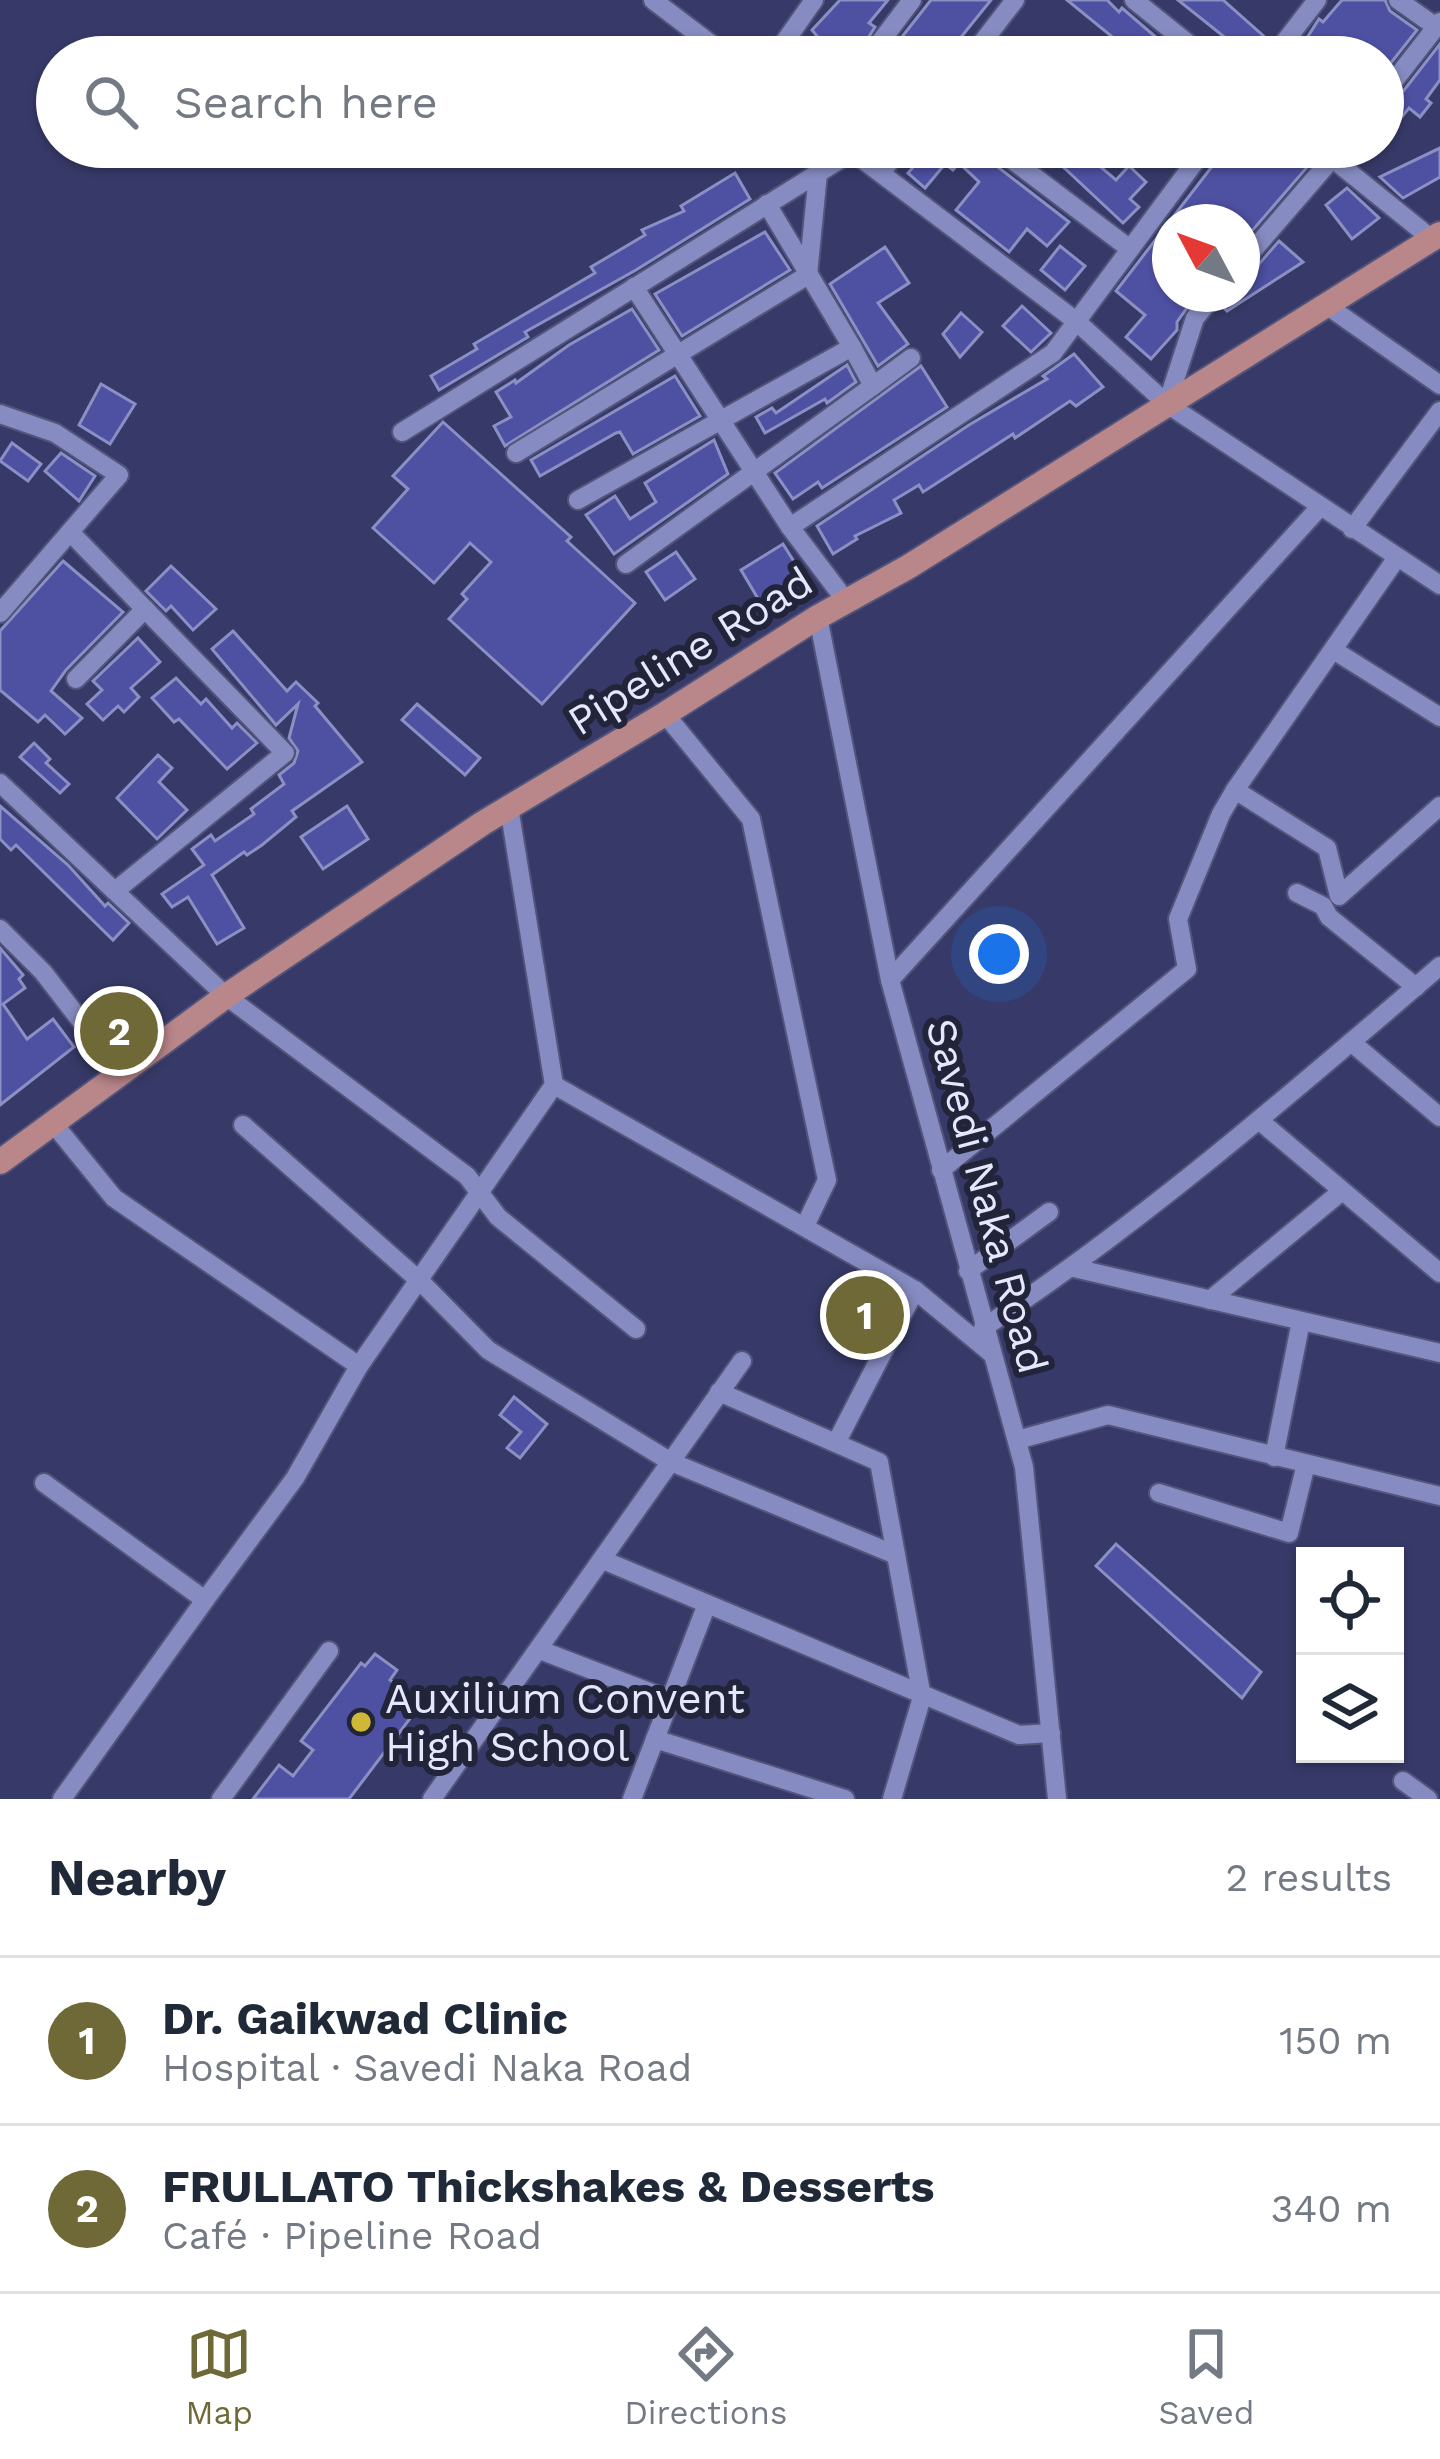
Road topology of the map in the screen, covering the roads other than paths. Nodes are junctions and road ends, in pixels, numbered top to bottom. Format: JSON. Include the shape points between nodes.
{"nodes":[{"id":1,"x":652,"y":0,"type":"edge"},
{"id":2,"x":814,"y":0,"type":"edge"},
{"id":3,"x":912,"y":0,"type":"edge"},
{"id":4,"x":1015,"y":0,"type":"edge"},
{"id":5,"x":1134,"y":0,"type":"edge"},
{"id":6,"x":1317,"y":0,"type":"edge"},
{"id":7,"x":1398,"y":0,"type":"edge"},
{"id":8,"x":1438,"y":24,"type":"edge"},
{"id":9,"x":700,"y":36,"type":"edge"},
{"id":10,"x":789,"y":36,"type":"edge"},
{"id":11,"x":885,"y":36,"type":"edge"},
{"id":12,"x":987,"y":36,"type":"edge"},
{"id":13,"x":1179,"y":36,"type":"edge"},
{"id":14,"x":1290,"y":36,"type":"edge"},
{"id":15,"x":1404,"y":67,"type":"edge"},
{"id":16,"x":824,"y":168,"type":"edge"},
{"id":17,"x":874,"y":168,"type":"edge"},
{"id":18,"x":884,"y":168,"type":"edge"},
{"id":19,"x":1023,"y":168,"type":"edge"},
{"id":20,"x":1190,"y":168,"type":"edge"},
{"id":21,"x":1317,"y":168,"type":"edge"},
{"id":22,"x":1352,"y":168,"type":"edge"},
{"id":23,"x":818,"y":173,"type":"junction"},
{"id":24,"x":880,"y":173,"type":"junction"},
{"id":25,"x":767,"y":205,"type":"junction"},
{"id":26,"x":1436,"y":237,"type":"edge"},
{"id":27,"x":1260,"y":240,"type":"edge"},
{"id":28,"x":1130,"y":249,"type":"junction"},
{"id":29,"x":808,"y":275,"type":"junction"},
{"id":30,"x":634,"y":287,"type":"junction"},
{"id":31,"x":1329,"y":307,"type":"junction"},
{"id":32,"x":1200,"y":312,"type":"edge"},
{"id":33,"x":1076,"y":321,"type":"junction"},
{"id":34,"x":852,"y":347,"type":"junction"},
{"id":35,"x":679,"y":357,"type":"junction"},
{"id":36,"x":910,"y":358,"type":"dead end"},
{"id":37,"x":1440,"y":385,"type":"edge"},
{"id":38,"x":873,"y":386,"type":"junction"},
{"id":39,"x":1167,"y":404,"type":"junction"},
{"id":40,"x":1440,"y":410,"type":"edge"},
{"id":41,"x":0,"y":414,"type":"edge"},
{"id":42,"x":721,"y":421,"type":"junction"},
{"id":43,"x":402,"y":432,"type":"dead end"},
{"id":44,"x":516,"y":453,"type":"dead end"},
{"id":45,"x":753,"y":471,"type":"junction"},
{"id":46,"x":578,"y":500,"type":"dead end"},
{"id":47,"x":1319,"y":508,"type":"junction"},
{"id":48,"x":790,"y":526,"type":"junction"},
{"id":49,"x":1352,"y":529,"type":"junction"},
{"id":50,"x":70,"y":532,"type":"junction"},
{"id":51,"x":1396,"y":559,"type":"junction"},
{"id":52,"x":626,"y":564,"type":"dead end"},
{"id":53,"x":1440,"y":585,"type":"edge"},
{"id":54,"x":846,"y":601,"type":"junction"},
{"id":55,"x":145,"y":609,"type":"junction"},
{"id":56,"x":0,"y":613,"type":"edge"},
{"id":57,"x":818,"y":617,"type":"junction"},
{"id":58,"x":1335,"y":651,"type":"junction"},
{"id":59,"x":76,"y":679,"type":"dead end"},
{"id":60,"x":665,"y":714,"type":"junction"},
{"id":61,"x":1440,"y":717,"type":"edge"},
{"id":62,"x":0,"y":783,"type":"edge"},
{"id":63,"x":1235,"y":790,"type":"junction"},
{"id":64,"x":1440,"y":806,"type":"edge"},
{"id":65,"x":509,"y":807,"type":"junction"},
{"id":66,"x":115,"y":891,"type":"junction"},
{"id":67,"x":1297,"y":893,"type":"dead end"},
{"id":68,"x":1331,"y":901,"type":"junction"},
{"id":69,"x":0,"y":929,"type":"edge"},
{"id":70,"x":1440,"y":966,"type":"edge"},
{"id":71,"x":890,"y":980,"type":"junction"},
{"id":72,"x":1416,"y":987,"type":"junction"},
{"id":73,"x":226,"y":997,"type":"junction"},
{"id":74,"x":1351,"y":1042,"type":"junction"},
{"id":75,"x":121,"y":1072,"type":"junction"},
{"id":76,"x":554,"y":1085,"type":"junction"},
{"id":77,"x":1440,"y":1117,"type":"edge"},
{"id":78,"x":1260,"y":1120,"type":"junction"},
{"id":79,"x":53,"y":1123,"type":"junction"},
{"id":80,"x":243,"y":1125,"type":"dead end"},
{"id":81,"x":0,"y":1162,"type":"edge"},
{"id":82,"x":941,"y":1170,"type":"junction"},
{"id":83,"x":1342,"y":1190,"type":"junction"},
{"id":84,"x":480,"y":1195,"type":"junction"},
{"id":85,"x":1049,"y":1212,"type":"dead end"},
{"id":86,"x":806,"y":1226,"type":"junction"},
{"id":87,"x":1074,"y":1268,"type":"junction"},
{"id":88,"x":968,"y":1271,"type":"junction"},
{"id":89,"x":1440,"y":1273,"type":"edge"},
{"id":90,"x":421,"y":1282,"type":"junction"},
{"id":91,"x":915,"y":1290,"type":"junction"},
{"id":92,"x":1210,"y":1300,"type":"junction"},
{"id":93,"x":1301,"y":1321,"type":"junction"},
{"id":94,"x":983,"y":1328,"type":"junction"},
{"id":95,"x":636,"y":1329,"type":"dead end"},
{"id":96,"x":1440,"y":1353,"type":"edge"},
{"id":97,"x":995,"y":1356,"type":"junction"},
{"id":98,"x":742,"y":1361,"type":"dead end"},
{"id":99,"x":359,"y":1366,"type":"junction"},
{"id":100,"x":719,"y":1392,"type":"junction"},
{"id":101,"x":1017,"y":1440,"type":"junction"},
{"id":102,"x":836,"y":1443,"type":"junction"},
{"id":103,"x":1274,"y":1457,"type":"junction"},
{"id":104,"x":671,"y":1462,"type":"junction"},
{"id":105,"x":1306,"y":1464,"type":"junction"},
{"id":106,"x":44,"y":1484,"type":"dead end"},
{"id":107,"x":1159,"y":1493,"type":"dead end"},
{"id":108,"x":1440,"y":1496,"type":"edge"},
{"id":109,"x":896,"y":1555,"type":"junction"},
{"id":110,"x":604,"y":1560,"type":"junction"},
{"id":111,"x":205,"y":1600,"type":"junction"},
{"id":112,"x":707,"y":1604,"type":"junction"},
{"id":113,"x":540,"y":1650,"type":"junction"},
{"id":114,"x":328,"y":1651,"type":"dead end"},
{"id":115,"x":922,"y":1697,"type":"junction"},
{"id":116,"x":670,"y":1700,"type":"junction"},
{"id":117,"x":1051,"y":1733,"type":"junction"},
{"id":118,"x":656,"y":1738,"type":"junction"},
{"id":119,"x":1403,"y":1781,"type":"dead end"},
{"id":120,"x":62,"y":1799,"type":"edge"},
{"id":121,"x":221,"y":1799,"type":"edge"},
{"id":122,"x":432,"y":1799,"type":"edge"},
{"id":123,"x":632,"y":1799,"type":"edge"},
{"id":124,"x":845,"y":1799,"type":"edge"},
{"id":125,"x":892,"y":1799,"type":"edge"},
{"id":126,"x":1057,"y":1799,"type":"edge"},
{"id":127,"x":1428,"y":1799,"type":"edge"}],
"edges":[{"from":1,"to":9,"type":"street"},
{"from":2,"to":10,"type":"street"},
{"from":3,"to":11,"type":"street"},
{"from":4,"to":12,"type":"street"},
{"from":5,"to":13,"type":"street"},
{"from":6,"to":14,"type":"street"},
{"from":7,"to":8,"type":"street"},
{"from":8,"to":15,"type":"street"},
{"from":16,"to":23,"type":"street"},
{"from":17,"to":24,"type":"street"},
{"from":18,"to":24,"type":"street"},
{"from":19,"to":28,"type":"street"},
{"from":20,"to":28,"type":"street"},
{"from":21,"to":27,"type":"street"},
{"from":22,"to":26,"type":"street"},
{"from":23,"to":25,"type":"street"},
{"from":23,"to":29,"type":"street"},
{"from":24,"to":33,"type":"street"},
{"from":25,"to":29,"type":"street"},
{"from":25,"to":30,"type":"street"},
{"from":26,"to":31,"type":"main road","name":"Pipeline Road"},
{"from":28,"to":33,"type":"street"},
{"from":29,"to":34,"type":"street"},
{"from":29,"to":35,"type":"street"},
{"from":30,"to":35,"type":"street"},
{"from":30,"to":43,"type":"street"},
{"from":31,"to":37,"type":"street"},
{"from":31,"to":39,"type":"main road","name":"Pipeline Road"},
{"from":32,"to":39,"type":"street"},
{"from":33,"to":39,"type":"street"},
{"from":33,"to":48,"type":"street","via":[[1053,353]]},
{"from":34,"to":38,"type":"street"},
{"from":34,"to":42,"type":"street"},
{"from":35,"to":42,"type":"street"},
{"from":35,"to":44,"type":"street"},
{"from":36,"to":38,"type":"street"},
{"from":38,"to":45,"type":"street"},
{"from":39,"to":47,"type":"street"},
{"from":39,"to":54,"type":"main road","name":"Pipeline Road"},
{"from":40,"to":49,"type":"street"},
{"from":41,"to":50,"type":"street","via":[[56,433],[119,475]]},
{"from":42,"to":45,"type":"street"},
{"from":42,"to":46,"type":"street"},
{"from":45,"to":48,"type":"street"},
{"from":45,"to":52,"type":"street"},
{"from":47,"to":49,"type":"street"},
{"from":47,"to":71,"type":"street"},
{"from":48,"to":54,"type":"street"},
{"from":49,"to":51,"type":"street"},
{"from":50,"to":55,"type":"street"},
{"from":50,"to":56,"type":"street"},
{"from":51,"to":53,"type":"street"},
{"from":51,"to":58,"type":"street"},
{"from":54,"to":57,"type":"main road","name":"Pipeline Road"},
{"from":55,"to":59,"type":"street"},
{"from":55,"to":66,"type":"street","via":[[285,753]]},
{"from":57,"to":60,"type":"main road","name":"Pipeline Road"},
{"from":57,"to":71,"type":"street","name":"Savedi Naka Road"},
{"from":58,"to":61,"type":"street"},
{"from":58,"to":63,"type":"street"},
{"from":60,"to":65,"type":"main road","name":"Pipeline Road"},
{"from":60,"to":86,"type":"street","via":[[751,819],[827,1180]]},
{"from":62,"to":66,"type":"street"},
{"from":63,"to":68,"type":"street","via":[[1327,848]]},
{"from":63,"to":82,"type":"street","via":[[1178,919],[1187,970]]},
{"from":64,"to":68,"type":"street"},
{"from":65,"to":73,"type":"main road","name":"Pipeline Road"},
{"from":65,"to":76,"type":"street"},
{"from":66,"to":73,"type":"street"},
{"from":67,"to":68,"type":"street"},
{"from":68,"to":72,"type":"street","via":[[1329,917]]},
{"from":69,"to":75,"type":"street"},
{"from":70,"to":72,"type":"street"},
{"from":71,"to":82,"type":"street","name":"Savedi Naka Road"},
{"from":72,"to":74,"type":"street"},
{"from":73,"to":75,"type":"main road","name":"Pipeline Road"},
{"from":73,"to":84,"type":"street","via":[[467,1176]]},
{"from":74,"to":77,"type":"street"},
{"from":74,"to":78,"type":"street"},
{"from":75,"to":79,"type":"main road","name":"Pipeline Road"},
{"from":76,"to":84,"type":"street"},
{"from":76,"to":86,"type":"street"},
{"from":78,"to":83,"type":"street"},
{"from":78,"to":87,"type":"street"},
{"from":79,"to":81,"type":"main road","name":"Pipeline Road"},
{"from":79,"to":99,"type":"street","via":[[114,1198]]},
{"from":80,"to":90,"type":"street"},
{"from":82,"to":88,"type":"street","name":"Savedi Naka Road"},
{"from":83,"to":89,"type":"street"},
{"from":83,"to":92,"type":"street"},
{"from":84,"to":90,"type":"street"},
{"from":84,"to":95,"type":"street"},
{"from":85,"to":88,"type":"street"},
{"from":86,"to":91,"type":"street"},
{"from":87,"to":92,"type":"street"},
{"from":87,"to":94,"type":"street"},
{"from":88,"to":94,"type":"street","name":"Savedi Naka Road"},
{"from":90,"to":99,"type":"street"},
{"from":90,"to":104,"type":"street","via":[[488,1350]]},
{"from":91,"to":97,"type":"street"},
{"from":91,"to":102,"type":"street"},
{"from":92,"to":93,"type":"street"},
{"from":93,"to":96,"type":"street"},
{"from":93,"to":103,"type":"street"},
{"from":94,"to":97,"type":"street","name":"Savedi Naka Road"},
{"from":97,"to":101,"type":"street","name":"Savedi Naka Road"},
{"from":98,"to":100,"type":"street"},
{"from":99,"to":111,"type":"street","via":[[295,1478]]},
{"from":100,"to":102,"type":"street"},
{"from":100,"to":104,"type":"street"},
{"from":101,"to":103,"type":"street","via":[[1108,1414]]},
{"from":101,"to":117,"type":"street","name":"Savedi Naka Road"},
{"from":102,"to":109,"type":"street","via":[[879,1462]]},
{"from":103,"to":105,"type":"street"},
{"from":104,"to":109,"type":"street"},
{"from":104,"to":110,"type":"street"},
{"from":105,"to":107,"type":"street","via":[[1289,1533]]},
{"from":105,"to":108,"type":"street"},
{"from":106,"to":111,"type":"street"},
{"from":109,"to":115,"type":"street"},
{"from":110,"to":112,"type":"street"},
{"from":110,"to":113,"type":"street"},
{"from":111,"to":120,"type":"street"},
{"from":112,"to":115,"type":"street"},
{"from":112,"to":116,"type":"street"},
{"from":113,"to":116,"type":"street"},
{"from":113,"to":122,"type":"street"},
{"from":114,"to":121,"type":"street"},
{"from":115,"to":117,"type":"street","via":[[1019,1735]]},
{"from":115,"to":125,"type":"street"},
{"from":116,"to":118,"type":"street"},
{"from":117,"to":126,"type":"street","name":"Savedi Naka Road"},
{"from":118,"to":123,"type":"street"},
{"from":118,"to":124,"type":"street"},
{"from":119,"to":127,"type":"street"}]}
